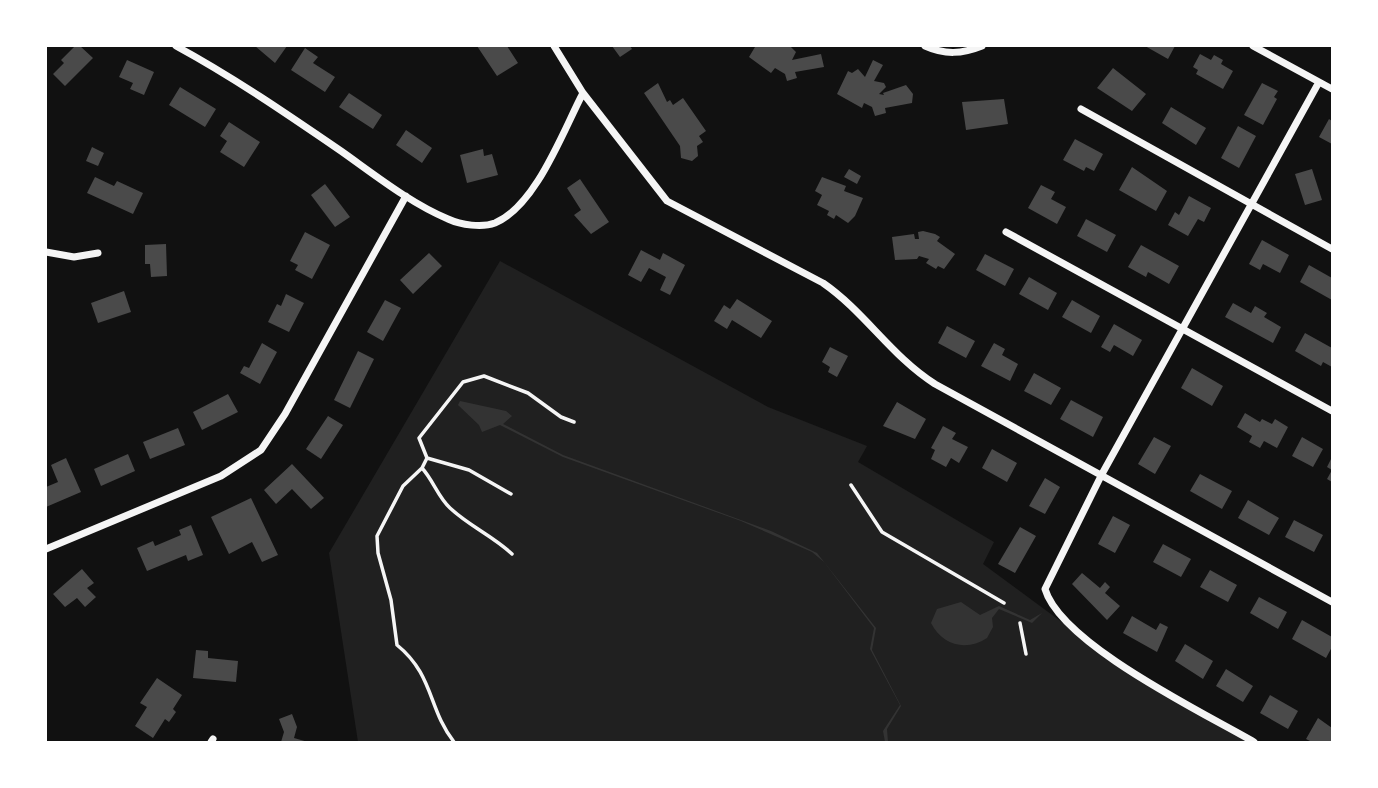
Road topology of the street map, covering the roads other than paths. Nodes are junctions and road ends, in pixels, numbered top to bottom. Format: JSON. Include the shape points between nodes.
{"nodes":[{"id":1,"x":176,"y":46,"type":"edge"},
{"id":2,"x":554,"y":46,"type":"edge"},
{"id":3,"x":925,"y":46,"type":"edge"},
{"id":4,"x":982,"y":46,"type":"edge"},
{"id":5,"x":1253,"y":46,"type":"edge"},
{"id":6,"x":1319,"y":82,"type":"junction"},
{"id":7,"x":1332,"y":89,"type":"edge"},
{"id":8,"x":583,"y":93,"type":"junction"},
{"id":9,"x":1081,"y":109,"type":"dead end"},
{"id":10,"x":406,"y":197,"type":"junction"},
{"id":11,"x":1251,"y":204,"type":"junction"},
{"id":12,"x":1006,"y":232,"type":"dead end"},
{"id":13,"x":1332,"y":249,"type":"edge"},
{"id":14,"x":46,"y":252,"type":"edge"},
{"id":15,"x":98,"y":253,"type":"dead end"},
{"id":16,"x":1183,"y":330,"type":"junction"},
{"id":17,"x":1332,"y":411,"type":"edge"},
{"id":18,"x":574,"y":422,"type":"dead end"},
{"id":19,"x":427,"y":458,"type":"junction"},
{"id":20,"x":422,"y":468,"type":"junction"},
{"id":21,"x":1101,"y":474,"type":"junction"},
{"id":22,"x":851,"y":485,"type":"dead end"},
{"id":23,"x":511,"y":494,"type":"dead end"},
{"id":24,"x":46,"y":549,"type":"edge"},
{"id":25,"x":512,"y":554,"type":"dead end"},
{"id":26,"x":1332,"y":602,"type":"edge"},
{"id":27,"x":1004,"y":603,"type":"dead end"},
{"id":28,"x":1020,"y":623,"type":"dead end"},
{"id":29,"x":1026,"y":654,"type":"dead end"},
{"id":30,"x":454,"y":743,"type":"edge"},
{"id":31,"x":1254,"y":743,"type":"edge"}],
"edges":[{"from":1,"to":10,"type":"street","via":[[262,97]]},
{"from":2,"to":8,"type":"street"},
{"from":3,"to":4,"type":"street","via":[[956,53]]},
{"from":5,"to":6,"type":"street"},
{"from":6,"to":7,"type":"street"},
{"from":6,"to":11,"type":"street"},
{"from":8,"to":10,"type":"street","via":[[527,197],[511,214],[493,224],[473,225],[450,220]]},
{"from":8,"to":21,"type":"street","via":[[667,201],[823,283],[843,297],[913,370]]},
{"from":9,"to":11,"type":"street"},
{"from":10,"to":24,"type":"street","via":[[261,450],[221,476]]},
{"from":11,"to":13,"type":"street"},
{"from":11,"to":16,"type":"street"},
{"from":12,"to":16,"type":"street"},
{"from":14,"to":15,"type":"street","via":[[74,257]]},
{"from":16,"to":17,"type":"street"},
{"from":16,"to":21,"type":"street"},
{"from":18,"to":19,"type":"lane","via":[[528,393],[484,376],[463,382],[419,438]]},
{"from":19,"to":20,"type":"lane"},
{"from":19,"to":23,"type":"lane","via":[[469,470]]},
{"from":20,"to":25,"type":"lane","via":[[448,507]]},
{"from":20,"to":30,"type":"lane","via":[[403,486],[377,536],[378,553],[397,645],[415,660]]},
{"from":21,"to":26,"type":"street"},
{"from":21,"to":31,"type":"street","via":[[1048,577],[1045,589],[1054,610],[1109,657]]},
{"from":22,"to":27,"type":"lane","via":[[882,532]]},
{"from":28,"to":29,"type":"lane"}]}
